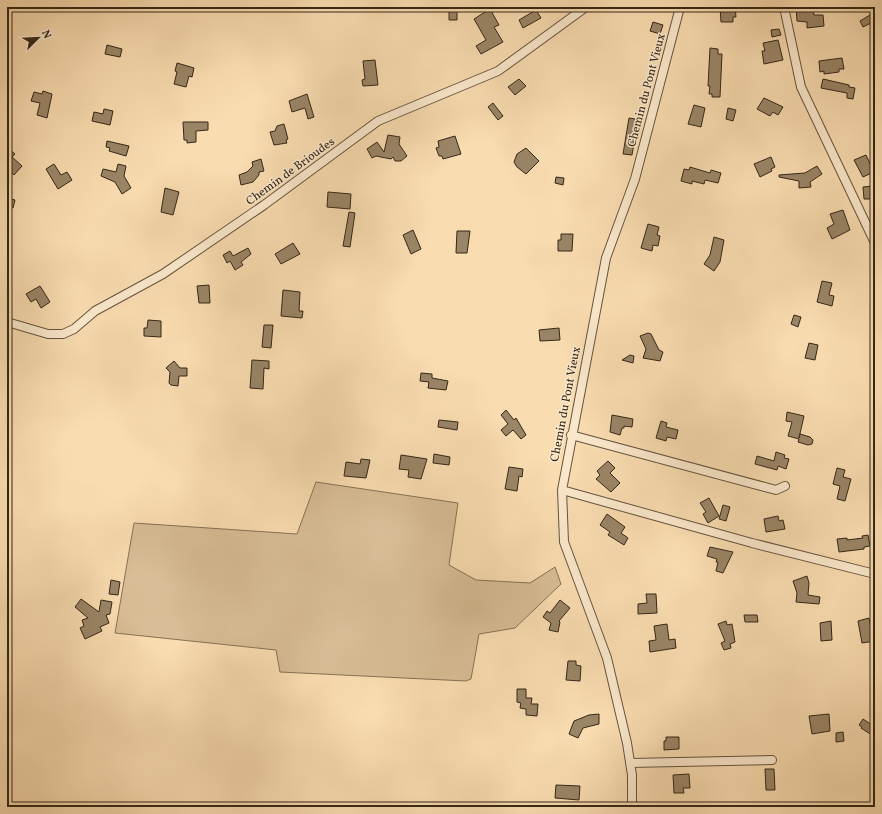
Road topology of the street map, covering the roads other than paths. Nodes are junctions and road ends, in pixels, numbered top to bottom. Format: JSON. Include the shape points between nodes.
{"nodes":[{"id":1,"x":586,"y":7,"type":"edge"},
{"id":2,"x":680,"y":7,"type":"edge"},
{"id":3,"x":784,"y":7,"type":"edge"},
{"id":4,"x":875,"y":243,"type":"edge"},
{"id":5,"x":7,"y":322,"type":"edge"},
{"id":6,"x":571,"y":435,"type":"junction"},
{"id":7,"x":786,"y":486,"type":"dead end"},
{"id":8,"x":562,"y":490,"type":"junction"},
{"id":9,"x":875,"y":574,"type":"edge"},
{"id":10,"x":772,"y":760,"type":"dead end"},
{"id":11,"x":630,"y":763,"type":"junction"},
{"id":12,"x":632,"y":807,"type":"edge"}],
"edges":[{"from":1,"to":5,"type":"street","name":"Chemin de Brioudes","via":[[498,71],[378,121],[264,205],[163,274],[95,311],[74,329],[63,334],[48,334]]},
{"from":2,"to":6,"type":"street","name":"Chemin du Pont Vieux","via":[[635,179],[606,258]]},
{"from":3,"to":4,"type":"street","via":[[801,87]]},
{"from":6,"to":7,"type":"street","via":[[776,490]]},
{"from":6,"to":8,"type":"street","name":"Chemin du Pont Vieux"},
{"from":8,"to":9,"type":"street"},
{"from":8,"to":11,"type":"street","name":"Chemin du Pont Vieux","via":[[564,542],[607,658]]},
{"from":10,"to":11,"type":"street"},
{"from":11,"to":12,"type":"street","name":"Chemin du Pont Vieux"}]}
